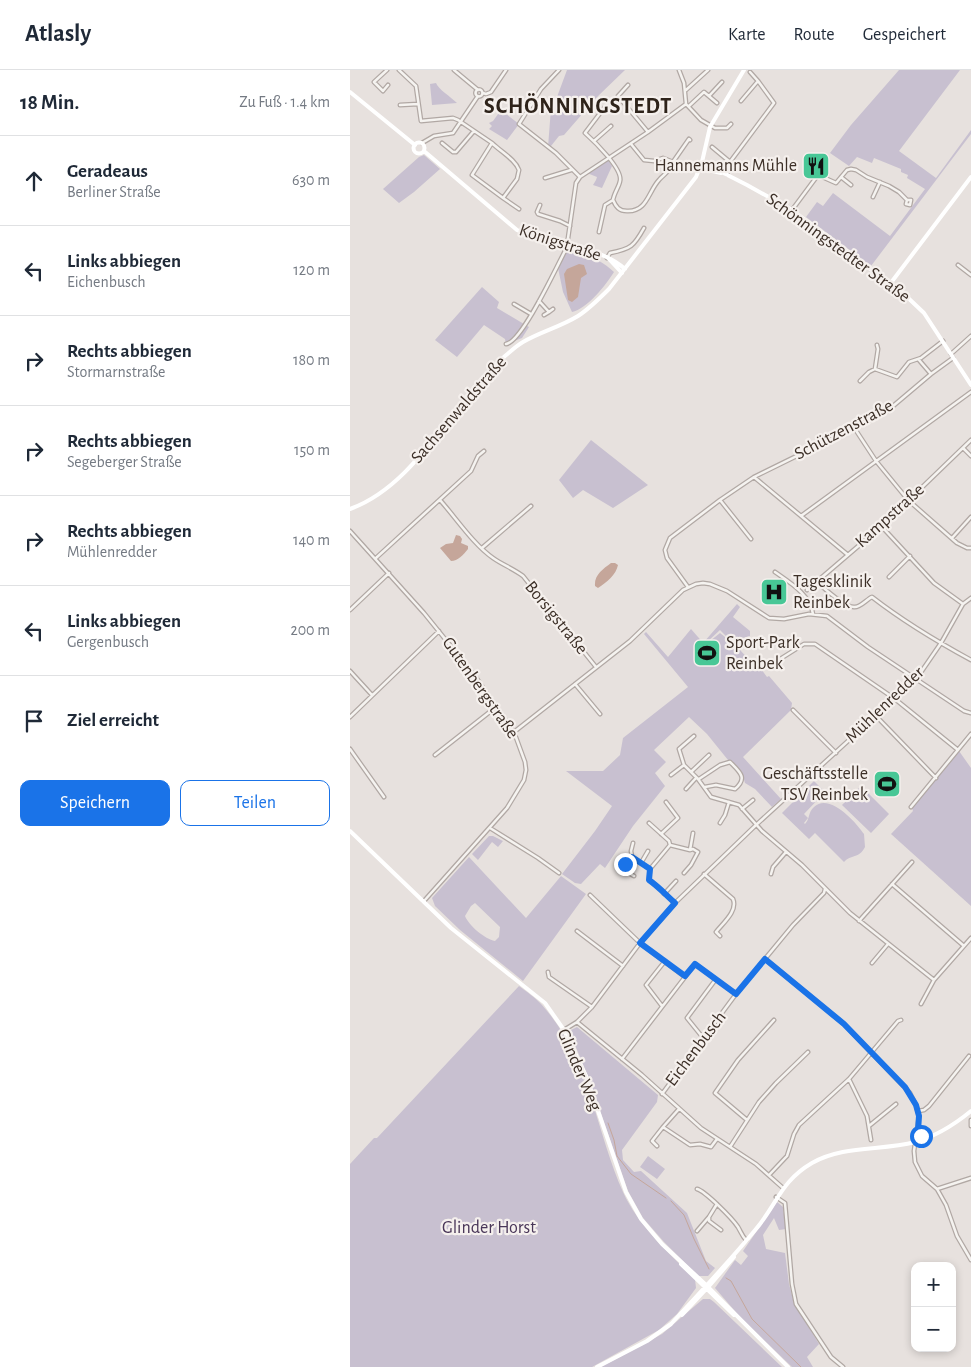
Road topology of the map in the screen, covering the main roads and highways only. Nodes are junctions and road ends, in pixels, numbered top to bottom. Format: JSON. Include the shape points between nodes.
{"nodes":[{"id":1,"x":744,"y":70,"type":"edge"},
{"id":2,"x":350,"y":92,"type":"edge"},
{"id":3,"x":415,"y":144,"type":"junction"},
{"id":4,"x":424,"y":151,"type":"junction"},
{"id":5,"x":701,"y":163,"type":"junction"},
{"id":6,"x":709,"y":170,"type":"junction"},
{"id":7,"x":727,"y":175,"type":"junction"},
{"id":8,"x":696,"y":177,"type":"junction"},
{"id":9,"x":971,"y":177,"type":"edge"},
{"id":10,"x":607,"y":258,"type":"junction"},
{"id":11,"x":632,"y":259,"type":"junction"},
{"id":12,"x":616,"y":262,"type":"junction"},
{"id":13,"x":623,"y":271,"type":"junction"},
{"id":14,"x":890,"y":284,"type":"junction"},
{"id":15,"x":971,"y":385,"type":"edge"},
{"id":16,"x":350,"y":508,"type":"edge"},
{"id":17,"x":350,"y":831,"type":"edge"},
{"id":18,"x":971,"y":1111,"type":"edge"},
{"id":19,"x":918,"y":1131,"type":"road end"},
{"id":20,"x":926,"y":1138,"type":"junction"},
{"id":21,"x":736,"y":1254,"type":"junction"},
{"id":22,"x":715,"y":1276,"type":"junction"},
{"id":23,"x":698,"y":1279,"type":"junction"},
{"id":24,"x":714,"y":1281,"type":"junction"},
{"id":25,"x":706,"y":1287,"type":"junction"},
{"id":26,"x":713,"y":1294,"type":"junction"},
{"id":27,"x":700,"y":1295,"type":"junction"},
{"id":28,"x":597,"y":1367,"type":"edge"},
{"id":29,"x":788,"y":1367,"type":"edge"}],
"edges":[{"from":1,"to":5,"type":"main road","name":"Sachsenwaldstraße","via":[[710,127]]},
{"from":2,"to":3,"type":"main road"},
{"from":3,"to":4,"type":"main road","via":[[422,143]]},
{"from":3,"to":4,"type":"main road","via":[[416,152]]},
{"from":4,"to":10,"type":"main road","name":"Königstraße","via":[[516,230]]},
{"from":5,"to":6,"type":"main road"},
{"from":5,"to":7,"type":"main road","name":"Schönningstedter Straße"},
{"from":5,"to":8,"type":"main road","name":"Sachsenwaldstraße"},
{"from":6,"to":7,"type":"main road"},
{"from":6,"to":8,"type":"main road"},
{"from":7,"to":14,"type":"main road","name":"Schönningstedter Straße","via":[[792,210]]},
{"from":8,"to":11,"type":"main road","name":"Sachsenwaldstraße"},
{"from":9,"to":14,"type":"main road"},
{"from":10,"to":12,"type":"main road","name":"Königstraße"},
{"from":10,"to":13,"type":"main road"},
{"from":11,"to":12,"type":"main road"},
{"from":11,"to":13,"type":"main road","name":"Sachsenwaldstraße"},
{"from":12,"to":13,"type":"main road","name":"Königstraße"},
{"from":13,"to":16,"type":"main road","name":"Sachsenwaldstraße","via":[[584,312],[523,342],[504,357],[393,484]]},
{"from":14,"to":15,"type":"main road","name":"Schönningstedter Straße","via":[[920,307]]},
{"from":17,"to":23,"type":"main road","name":"Glinder Weg","via":[[451,928],[545,1003],[564,1030],[586,1076],[626,1192],[641,1219]]},
{"from":18,"to":20,"type":"main road","via":[[950,1127]]},
{"from":19,"to":20,"type":"main road"},
{"from":20,"to":21,"type":"main road","via":[[827,1157],[805,1168],[783,1188],[762,1222]]},
{"from":21,"to":22,"type":"main road"},
{"from":21,"to":24,"type":"main road"},
{"from":22,"to":23,"type":"main road"},
{"from":22,"to":25,"type":"main road"},
{"from":23,"to":25,"type":"main road","name":"Glinder Weg"},
{"from":23,"to":27,"type":"main road"},
{"from":24,"to":25,"type":"main road"},
{"from":24,"to":26,"type":"main road"},
{"from":25,"to":26,"type":"main road","name":"Glinder Weg"},
{"from":25,"to":27,"type":"main road"},
{"from":26,"to":27,"type":"main road"},
{"from":26,"to":29,"type":"main road","name":"Glinder Weg"},
{"from":27,"to":28,"type":"main road","via":[[670,1325]]}]}
